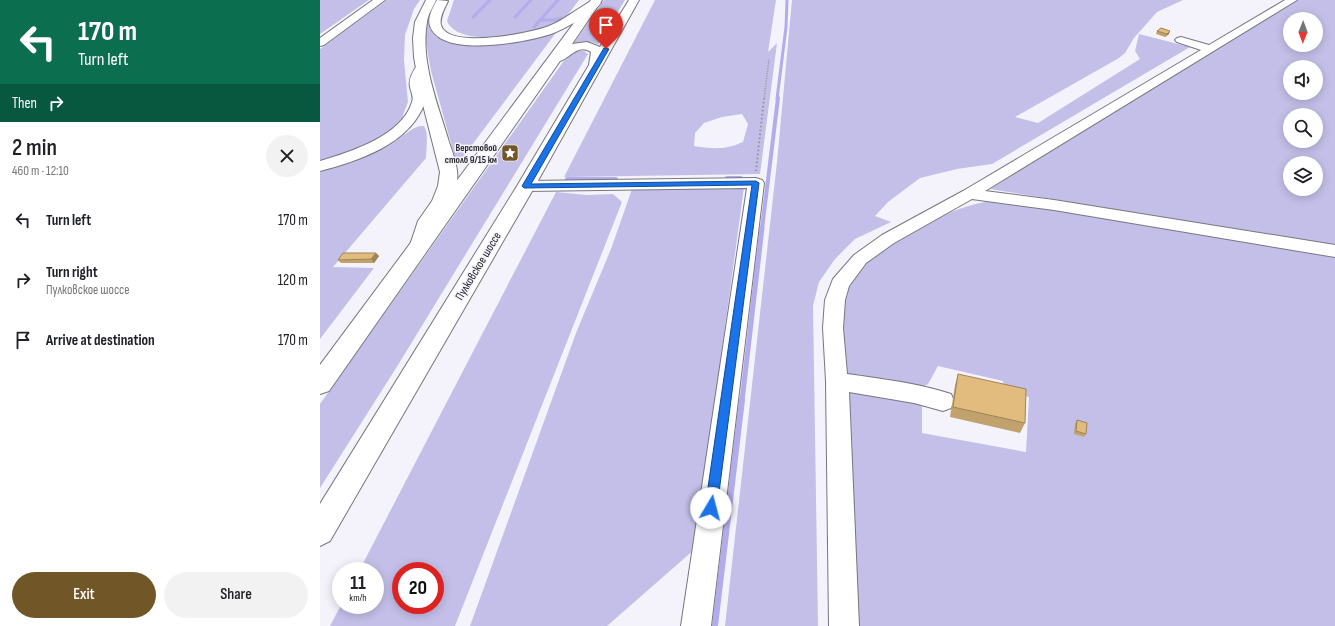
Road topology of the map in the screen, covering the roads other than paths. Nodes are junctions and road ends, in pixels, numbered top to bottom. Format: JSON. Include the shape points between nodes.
{"nodes":[{"id":1,"x":380,"y":0,"type":"edge"},
{"id":2,"x":431,"y":0,"type":"edge"},
{"id":3,"x":443,"y":0,"type":"edge"},
{"id":4,"x":634,"y":0,"type":"edge"},
{"id":5,"x":1292,"y":0,"type":"edge"},
{"id":6,"x":596,"y":1,"type":"edge"},
{"id":7,"x":1181,"y":40,"type":"dead end"},
{"id":8,"x":320,"y":43,"type":"edge"},
{"id":9,"x":1210,"y":50,"type":"junction"},
{"id":10,"x":553,"y":63,"type":"junction"},
{"id":11,"x":596,"y":66,"type":"junction"},
{"id":12,"x":422,"y":67,"type":"junction"},
{"id":13,"x":320,"y":166,"type":"edge"},
{"id":14,"x":526,"y":186,"type":"junction"},
{"id":15,"x":969,"y":194,"type":"junction"},
{"id":16,"x":420,"y":245,"type":"junction"},
{"id":17,"x":1335,"y":251,"type":"edge"},
{"id":18,"x":837,"y":382,"type":"junction"},
{"id":19,"x":320,"y":384,"type":"edge"},
{"id":20,"x":943,"y":401,"type":"dead end"},
{"id":21,"x":320,"y":531,"type":"edge"},
{"id":22,"x":696,"y":626,"type":"edge"},
{"id":23,"x":844,"y":626,"type":"edge"}],
"edges":[{"from":1,"to":8,"type":"street"},
{"from":2,"to":12,"type":"main road","via":[[421,22]]},
{"from":3,"to":6,"type":"main road","via":[[435,26],[439,32],[451,38],[473,42],[508,40],[547,31],[567,22]]},
{"from":4,"to":11,"type":"main road","name":"Пулковское шоссе"},
{"from":5,"to":9,"type":"street"},
{"from":6,"to":10,"type":"main road"},
{"from":7,"to":9,"type":"street"},
{"from":9,"to":15,"type":"street"},
{"from":10,"to":11,"type":"main road","via":[[567,49],[592,46],[597,51]]},
{"from":10,"to":16,"type":"main road"},
{"from":11,"to":14,"type":"main road","name":"Пулковское шоссе"},
{"from":12,"to":13,"type":"street","via":[[416,81],[420,100],[411,119],[371,148]]},
{"from":12,"to":16,"type":"main road","via":[[448,172],[447,186],[427,221]]},
{"from":14,"to":21,"type":"main road","name":"Пулковское шоссе"},
{"from":14,"to":22,"type":"street","via":[[756,183]]},
{"from":15,"to":17,"type":"street","via":[[1054,204]]},
{"from":15,"to":18,"type":"street","via":[[888,239],[860,259],[840,284],[835,300],[833,328]]},
{"from":16,"to":19,"type":"main road"},
{"from":18,"to":20,"type":"street"},
{"from":18,"to":23,"type":"street"}]}
